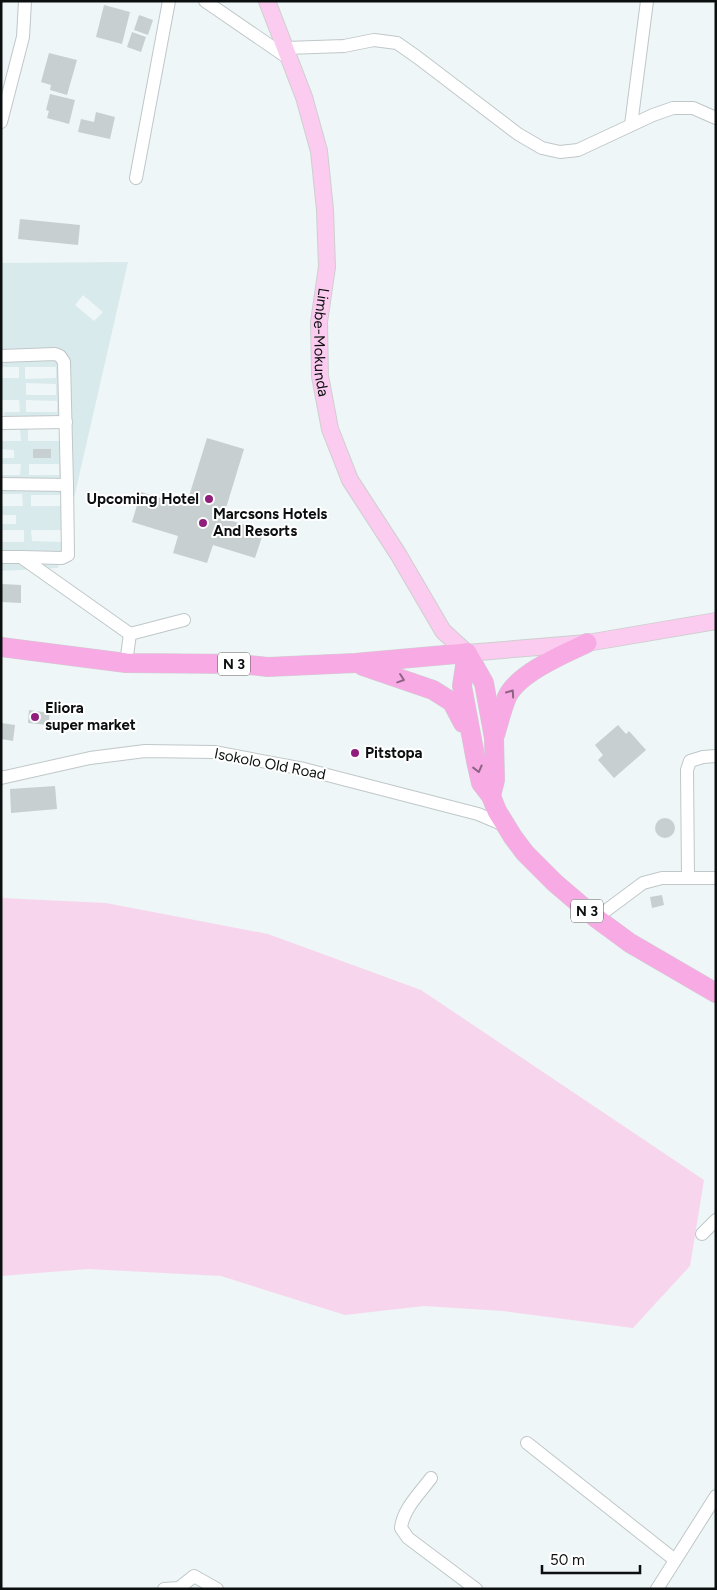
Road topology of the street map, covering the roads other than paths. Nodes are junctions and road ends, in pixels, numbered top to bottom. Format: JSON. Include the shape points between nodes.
{"nodes":[{"id":1,"x":25,"y":1,"type":"edge"},
{"id":2,"x":170,"y":1,"type":"edge"},
{"id":3,"x":204,"y":1,"type":"edge"},
{"id":4,"x":267,"y":1,"type":"edge"},
{"id":5,"x":647,"y":1,"type":"edge"},
{"id":6,"x":288,"y":54,"type":"junction"},
{"id":7,"x":716,"y":118,"type":"edge"},
{"id":8,"x":1,"y":122,"type":"edge"},
{"id":9,"x":631,"y":125,"type":"junction"},
{"id":10,"x":136,"y":178,"type":"dead end"},
{"id":11,"x":1,"y":356,"type":"edge"},
{"id":12,"x":66,"y":422,"type":"junction"},
{"id":13,"x":1,"y":423,"type":"edge"},
{"id":14,"x":1,"y":484,"type":"edge"},
{"id":15,"x":67,"y":485,"type":"junction"},
{"id":16,"x":1,"y":557,"type":"edge"},
{"id":17,"x":21,"y":557,"type":"junction"},
{"id":18,"x":184,"y":620,"type":"dead end"},
{"id":19,"x":716,"y":621,"type":"edge"},
{"id":20,"x":130,"y":634,"type":"junction"},
{"id":21,"x":587,"y":643,"type":"junction"},
{"id":22,"x":1,"y":648,"type":"edge"},
{"id":23,"x":467,"y":653,"type":"junction"},
{"id":24,"x":126,"y":663,"type":"junction"},
{"id":25,"x":355,"y":663,"type":"junction"},
{"id":26,"x":494,"y":738,"type":"junction"},
{"id":27,"x":472,"y":740,"type":"junction"},
{"id":28,"x":716,"y":756,"type":"edge"},
{"id":29,"x":1,"y":778,"type":"edge"},
{"id":30,"x":491,"y":796,"type":"junction"},
{"id":31,"x":504,"y":824,"type":"junction"},
{"id":32,"x":688,"y":878,"type":"junction"},
{"id":33,"x":716,"y":878,"type":"edge"},
{"id":34,"x":596,"y":918,"type":"junction"},
{"id":35,"x":716,"y":993,"type":"edge"},
{"id":36,"x":716,"y":1220,"type":"edge"},
{"id":37,"x":702,"y":1234,"type":"dead end"},
{"id":38,"x":527,"y":1443,"type":"dead end"},
{"id":39,"x":431,"y":1478,"type":"dead end"},
{"id":40,"x":716,"y":1496,"type":"edge"},
{"id":41,"x":675,"y":1560,"type":"junction"},
{"id":42,"x":164,"y":1589,"type":"edge"},
{"id":43,"x":217,"y":1589,"type":"edge"},
{"id":44,"x":476,"y":1589,"type":"edge"},
{"id":45,"x":657,"y":1589,"type":"edge"}],
"edges":[{"from":1,"to":8,"type":"street","via":[[23,37]]},
{"from":2,"to":10,"type":"street"},
{"from":3,"to":6,"type":"street"},
{"from":4,"to":6,"type":"main road","name":"Limbe-Mokunda"},
{"from":5,"to":9,"type":"street"},
{"from":6,"to":9,"type":"street","via":[[374,40],[397,43],[518,134],[542,148],[560,152],[578,150]]},
{"from":6,"to":23,"type":"main road","name":"Limbe-Mokunda","via":[[319,151],[327,267],[319,322],[320,376],[330,429],[350,480],[444,631]]},
{"from":7,"to":9,"type":"street","via":[[693,108],[673,108]]},
{"from":11,"to":12,"type":"street","via":[[60,356],[64,362]]},
{"from":12,"to":13,"type":"street"},
{"from":12,"to":15,"type":"street"},
{"from":14,"to":15,"type":"street"},
{"from":15,"to":17,"type":"street","via":[[68,556]]},
{"from":16,"to":17,"type":"street"},
{"from":17,"to":20,"type":"street"},
{"from":18,"to":20,"type":"street"},
{"from":19,"to":21,"type":"main road"},
{"from":20,"to":24,"type":"street"},
{"from":21,"to":23,"type":"main road"},
{"from":26,"to":21,"type":"highway","one_way":true,"via":[[508,696],[524,678]]},
{"from":22,"to":24,"type":"highway","number":"N 3"},
{"from":23,"to":25,"type":"highway","number":"N 3"},
{"from":23,"to":26,"type":"highway","via":[[484,683]]},
{"from":23,"to":27,"type":"highway","number":"N 3","via":[[462,686]]},
{"from":24,"to":25,"type":"highway","number":"N 3","via":[[268,667]]},
{"from":25,"to":27,"type":"highway","one_way":true,"via":[[433,690],[446,698],[452,702]]},
{"from":26,"to":30,"type":"highway","via":[[495,780]]},
{"from":27,"to":30,"type":"highway","number":"N 3","one_way":true,"via":[[481,782]]},
{"from":28,"to":32,"type":"street","via":[[690,761],[687,770]]},
{"from":29,"to":31,"type":"street","name":"Isokolo Old Road","via":[[90,758],[145,751],[214,752],[304,769],[478,814]]},
{"from":30,"to":31,"type":"highway","number":"N 3"},
{"from":31,"to":34,"type":"highway","number":"N 3","via":[[524,853]]},
{"from":32,"to":33,"type":"street"},
{"from":32,"to":34,"type":"street","via":[[662,878],[643,883]]},
{"from":34,"to":35,"type":"highway","number":"N 3","via":[[630,943]]},
{"from":36,"to":37,"type":"street"},
{"from":38,"to":41,"type":"street"},
{"from":39,"to":44,"type":"street","via":[[406,1512],[401,1528],[408,1538]]},
{"from":40,"to":41,"type":"street"},
{"from":41,"to":45,"type":"street"},
{"from":42,"to":43,"type":"street","via":[[179,1588],[194,1576]]}]}
